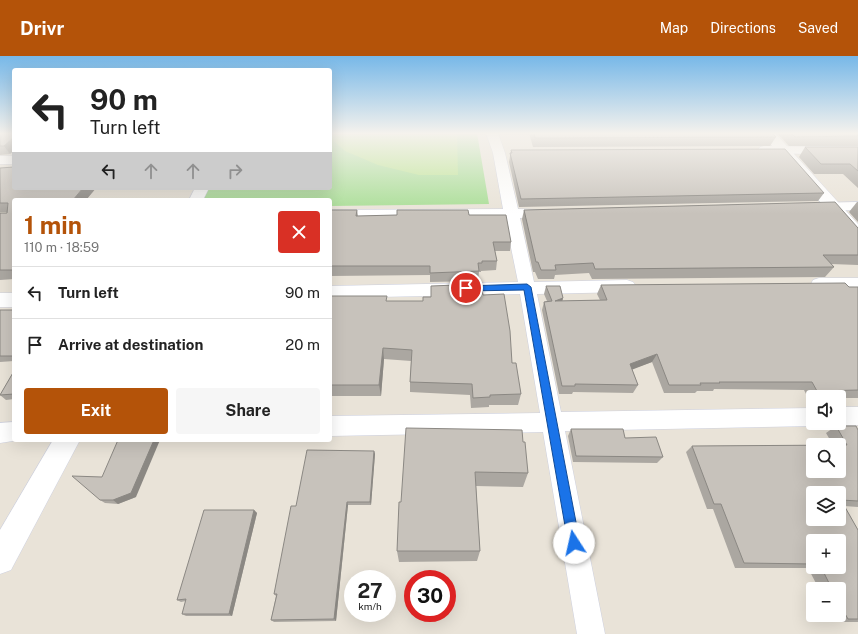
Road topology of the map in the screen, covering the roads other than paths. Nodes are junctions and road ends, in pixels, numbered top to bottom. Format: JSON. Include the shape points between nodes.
{"nodes":[{"id":1,"x":0,"y":160,"type":"edge"},
{"id":2,"x":12,"y":160,"type":"edge"},
{"id":3,"x":507,"y":160,"type":"edge"},
{"id":4,"x":792,"y":160,"type":"edge"},
{"id":5,"x":833,"y":206,"type":"junction"},
{"id":6,"x":858,"y":206,"type":"edge"},
{"id":7,"x":802,"y":207,"type":"edge"},
{"id":8,"x":566,"y":212,"type":"edge"},
{"id":9,"x":332,"y":214,"type":"edge"},
{"id":10,"x":512,"y":214,"type":"junction"},
{"id":11,"x":858,"y":235,"type":"edge"},
{"id":12,"x":803,"y":284,"type":"edge"},
{"id":13,"x":858,"y":284,"type":"edge"},
{"id":14,"x":645,"y":286,"type":"edge"},
{"id":15,"x":527,"y":287,"type":"junction"},
{"id":16,"x":332,"y":292,"type":"edge"},
{"id":17,"x":0,"y":300,"type":"edge"},
{"id":18,"x":12,"y":300,"type":"edge"},
{"id":19,"x":846,"y":416,"type":"edge"},
{"id":20,"x":858,"y":416,"type":"edge"},
{"id":21,"x":806,"y":417,"type":"edge"},
{"id":22,"x":552,"y":422,"type":"junction"},
{"id":23,"x":332,"y":426,"type":"edge"},
{"id":24,"x":12,"y":432,"type":"edge"},
{"id":25,"x":0,"y":433,"type":"edge"},
{"id":26,"x":66,"y":442,"type":"edge"},
{"id":27,"x":0,"y":559,"type":"edge"},
{"id":28,"x":591,"y":634,"type":"edge"}],
"edges":[{"from":1,"to":2,"type":"street"},
{"from":3,"to":10,"type":"street"},
{"from":4,"to":5,"type":"street"},
{"from":5,"to":6,"type":"street"},
{"from":5,"to":7,"type":"street"},
{"from":5,"to":11,"type":"street"},
{"from":8,"to":10,"type":"street"},
{"from":9,"to":10,"type":"street"},
{"from":10,"to":15,"type":"street"},
{"from":12,"to":13,"type":"street"},
{"from":14,"to":15,"type":"street"},
{"from":15,"to":16,"type":"street"},
{"from":15,"to":22,"type":"street"},
{"from":17,"to":18,"type":"street"},
{"from":19,"to":20,"type":"street"},
{"from":21,"to":22,"type":"street"},
{"from":22,"to":23,"type":"street"},
{"from":22,"to":28,"type":"street"},
{"from":24,"to":25,"type":"street"},
{"from":26,"to":27,"type":"street"}]}
